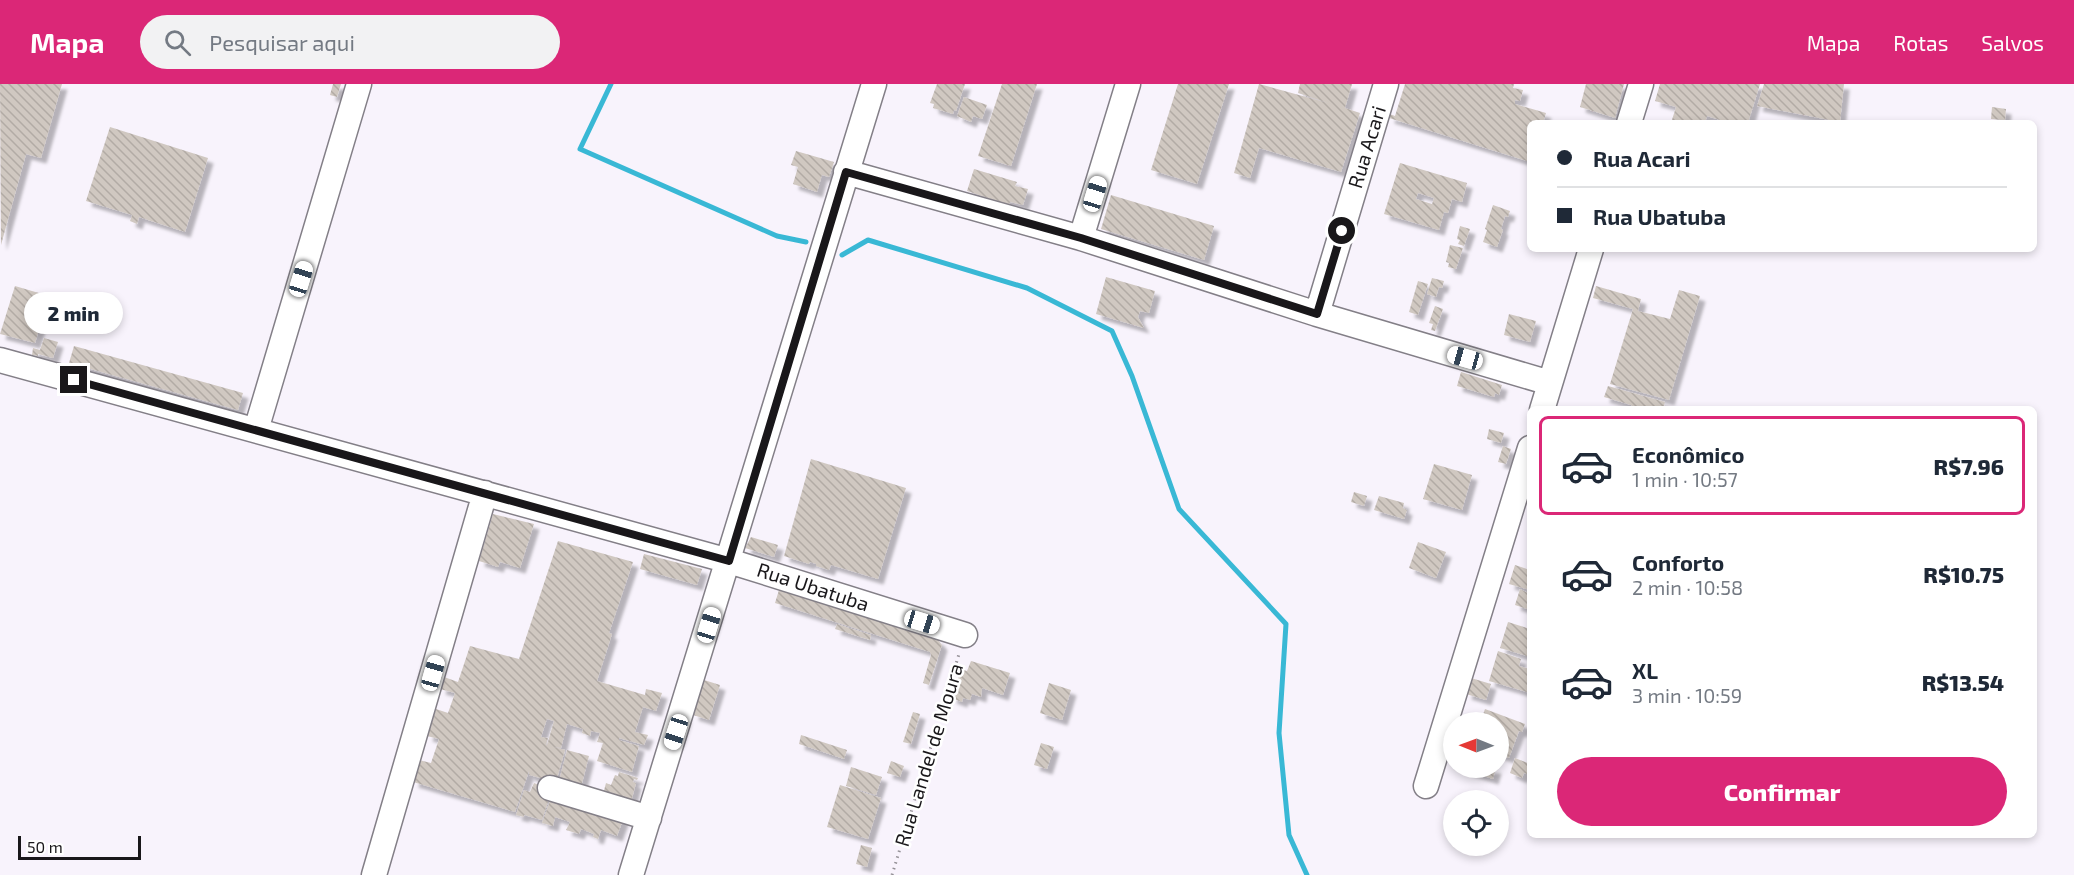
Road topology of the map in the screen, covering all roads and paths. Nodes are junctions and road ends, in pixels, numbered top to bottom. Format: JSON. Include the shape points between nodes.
{"nodes":[{"id":1,"x":359,"y":84,"type":"edge"},
{"id":2,"x":874,"y":84,"type":"edge"},
{"id":3,"x":1128,"y":84,"type":"edge"},
{"id":4,"x":1386,"y":84,"type":"edge"},
{"id":5,"x":1641,"y":84,"type":"edge"},
{"id":6,"x":1630,"y":120,"type":"edge"},
{"id":7,"x":846,"y":172,"type":"junction"},
{"id":8,"x":1081,"y":238,"type":"junction"},
{"id":9,"x":1590,"y":252,"type":"edge"},
{"id":10,"x":1317,"y":314,"type":"junction"},
{"id":11,"x":2,"y":367,"type":"edge"},
{"id":12,"x":1550,"y":383,"type":"junction"},
{"id":13,"x":1543,"y":406,"type":"edge"},
{"id":14,"x":256,"y":430,"type":"junction"},
{"id":15,"x":1527,"y":458,"type":"edge"},
{"id":16,"x":485,"y":493,"type":"junction"},
{"id":17,"x":729,"y":561,"type":"junction"},
{"id":18,"x":965,"y":635,"type":"joint"},
{"id":19,"x":1426,"y":786,"type":"dead end"},
{"id":20,"x":550,"y":788,"type":"dead end"},
{"id":21,"x":649,"y":818,"type":"junction"},
{"id":22,"x":374,"y":875,"type":"edge"},
{"id":23,"x":631,"y":875,"type":"edge"},
{"id":24,"x":892,"y":875,"type":"edge"}],
"edges":[{"from":1,"to":14,"type":"street"},
{"from":2,"to":7,"type":"street"},
{"from":3,"to":8,"type":"street"},
{"from":4,"to":10,"type":"street","name":"Rua Acari"},
{"from":5,"to":6,"type":"street"},
{"from":7,"to":8,"type":"street"},
{"from":7,"to":17,"type":"street"},
{"from":8,"to":10,"type":"street"},
{"from":9,"to":12,"type":"street"},
{"from":10,"to":12,"type":"street"},
{"from":11,"to":14,"type":"street","name":"Rua Ubatuba"},
{"from":12,"to":13,"type":"street"},
{"from":14,"to":16,"type":"street","name":"Rua Ubatuba"},
{"from":15,"to":19,"type":"street"},
{"from":16,"to":17,"type":"street","name":"Rua Ubatuba"},
{"from":16,"to":22,"type":"street"},
{"from":17,"to":18,"type":"street","name":"Rua Ubatuba"},
{"from":17,"to":21,"type":"street"},
{"from":18,"to":24,"type":"path","name":"Rua Landel de Moura"},
{"from":20,"to":21,"type":"street"},
{"from":21,"to":23,"type":"street"}]}
